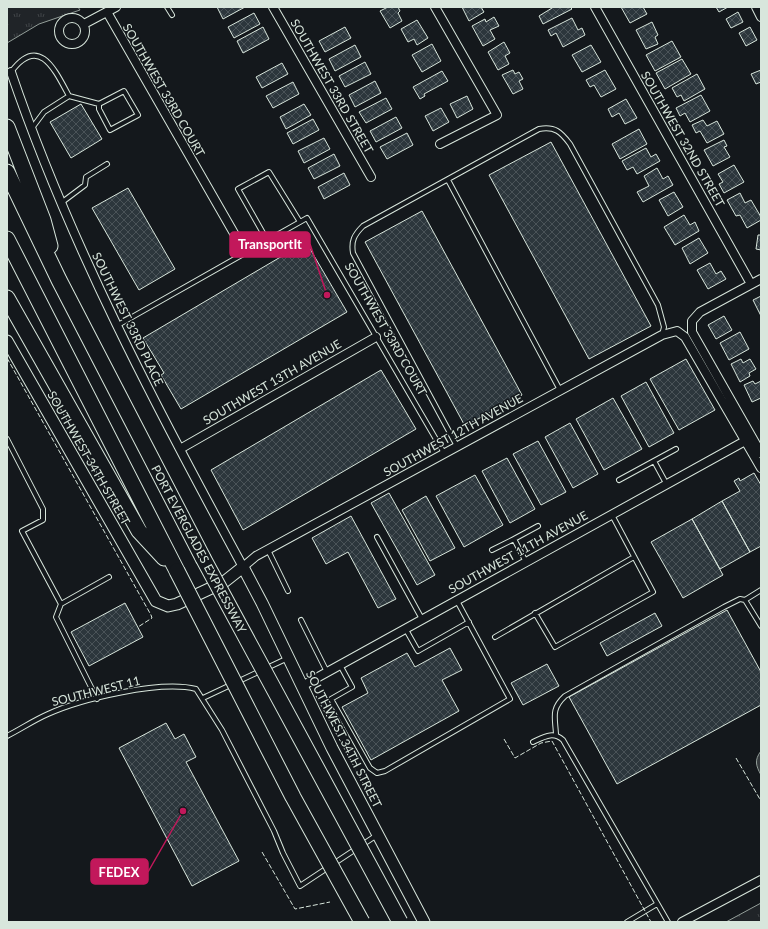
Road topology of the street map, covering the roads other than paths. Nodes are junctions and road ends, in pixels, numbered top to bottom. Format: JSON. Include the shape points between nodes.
{"nodes":[{"id":1,"x":116,"y":7,"type":"edge"},
{"id":2,"x":167,"y":7,"type":"edge"},
{"id":3,"x":273,"y":7,"type":"edge"},
{"id":4,"x":435,"y":7,"type":"edge"},
{"id":5,"x":595,"y":7,"type":"edge"},
{"id":6,"x":756,"y":7,"type":"edge"},
{"id":7,"x":107,"y":12,"type":"junction"},
{"id":8,"x":172,"y":15,"type":"dead end"},
{"id":9,"x":761,"y":17,"type":"edge"},
{"id":10,"x":84,"y":24,"type":"dead end"},
{"id":11,"x":11,"y":72,"type":"joint"},
{"id":12,"x":69,"y":96,"type":"junction"},
{"id":13,"x":99,"y":104,"type":"junction"},
{"id":14,"x":7,"y":127,"type":"edge"},
{"id":15,"x":30,"y":129,"type":"junction"},
{"id":16,"x":440,"y":144,"type":"dead end"},
{"id":17,"x":107,"y":164,"type":"dead end"},
{"id":18,"x":7,"y":172,"type":"edge"},
{"id":19,"x":370,"y":177,"type":"dead end"},
{"id":20,"x":448,"y":180,"type":"junction"},
{"id":21,"x":61,"y":204,"type":"junction"},
{"id":22,"x":300,"y":222,"type":"junction"},
{"id":23,"x":7,"y":239,"type":"edge"},
{"id":24,"x":267,"y":240,"type":"junction"},
{"id":25,"x":239,"y":242,"type":"dead end"},
{"id":26,"x":761,"y":279,"type":"edge"},
{"id":27,"x":59,"y":280,"type":"junction"},
{"id":28,"x":751,"y":284,"type":"junction"},
{"id":29,"x":7,"y":298,"type":"edge"},
{"id":30,"x":118,"y":325,"type":"junction"},
{"id":31,"x":662,"y":335,"type":"junction"},
{"id":32,"x":376,"y":337,"type":"junction"},
{"id":33,"x":7,"y":341,"type":"edge"},
{"id":34,"x":560,"y":390,"type":"junction"},
{"id":35,"x":7,"y":440,"type":"edge"},
{"id":36,"x":745,"y":441,"type":"junction"},
{"id":37,"x":457,"y":446,"type":"junction"},
{"id":38,"x":180,"y":449,"type":"junction"},
{"id":39,"x":676,"y":449,"type":"dead end"},
{"id":40,"x":444,"y":453,"type":"junction"},
{"id":41,"x":761,"y":453,"type":"edge"},
{"id":42,"x":654,"y":461,"type":"junction"},
{"id":43,"x":761,"y":468,"type":"edge"},
{"id":44,"x":619,"y":480,"type":"dead end"},
{"id":45,"x":666,"y":484,"type":"junction"},
{"id":46,"x":612,"y":514,"type":"junction"},
{"id":47,"x":538,"y":526,"type":"dead end"},
{"id":48,"x":377,"y":537,"type":"dead end"},
{"id":49,"x":514,"y":539,"type":"junction"},
{"id":50,"x":267,"y":550,"type":"junction"},
{"id":51,"x":492,"y":550,"type":"dead end"},
{"id":52,"x":634,"y":557,"type":"junction"},
{"id":53,"x":526,"y":562,"type":"junction"},
{"id":54,"x":243,"y":567,"type":"junction"},
{"id":55,"x":177,"y":572,"type":"junction"},
{"id":56,"x":109,"y":577,"type":"dead end"},
{"id":57,"x":761,"y":590,"type":"edge"},
{"id":58,"x":288,"y":591,"type":"dead end"},
{"id":59,"x":456,"y":599,"type":"junction"},
{"id":60,"x":745,"y":600,"type":"junction"},
{"id":61,"x":61,"y":604,"type":"junction"},
{"id":62,"x":535,"y":613,"type":"junction"},
{"id":63,"x":422,"y":619,"type":"junction"},
{"id":64,"x":301,"y":620,"type":"dead end"},
{"id":65,"x":469,"y":622,"type":"junction"},
{"id":66,"x":761,"y":626,"type":"edge"},
{"id":67,"x":405,"y":628,"type":"junction"},
{"id":68,"x":495,"y":637,"type":"dead end"},
{"id":69,"x":289,"y":658,"type":"junction"},
{"id":70,"x":340,"y":664,"type":"junction"},
{"id":71,"x":327,"y":672,"type":"junction"},
{"id":72,"x":302,"y":686,"type":"junction"},
{"id":73,"x":203,"y":698,"type":"junction"},
{"id":74,"x":97,"y":699,"type":"junction"},
{"id":75,"x":556,"y":734,"type":"junction"},
{"id":76,"x":7,"y":736,"type":"edge"},
{"id":77,"x":533,"y":742,"type":"dead end"},
{"id":78,"x":377,"y":835,"type":"junction"},
{"id":79,"x":761,"y":880,"type":"edge"},
{"id":80,"x":657,"y":904,"type":"junction"},
{"id":81,"x":362,"y":922,"type":"edge"},
{"id":82,"x":400,"y":922,"type":"edge"},
{"id":83,"x":424,"y":922,"type":"edge"},
{"id":84,"x":627,"y":922,"type":"edge"},
{"id":85,"x":668,"y":922,"type":"edge"},
{"id":86,"x":682,"y":922,"type":"edge"}],
"edges":[{"from":1,"to":7,"type":"street"},
{"from":2,"to":8,"type":"lane"},
{"from":3,"to":19,"type":"street","name":"SOUTHWEST 33RD STREET"},
{"from":4,"to":16,"type":"street","via":[[497,115]]},
{"from":5,"to":28,"type":"street","name":"SOUTHWEST 32ND STREET"},
{"from":6,"to":9,"type":"street"},
{"from":7,"to":10,"type":"street"},
{"from":7,"to":25,"type":"street","name":"SOUTHWEST 33RD COURT"},
{"from":11,"to":12,"type":"lane","via":[[19,62],[30,56],[42,57],[54,68]]},
{"from":11,"to":15,"type":"street","name":"SOUTHWEST 33RD PLACE"},
{"from":12,"to":13,"type":"lane"},
{"from":12,"to":15,"type":"lane","via":[[44,112]]},
{"from":13,"to":13,"type":"lane","via":[[124,90],[138,115],[110,130],[98,109]]},
{"from":14,"to":27,"type":"highway","via":[[42,220]]},
{"from":15,"to":21,"type":"street","name":"SOUTHWEST 33RD PLACE"},
{"from":17,"to":21,"type":"lane","via":[[86,177],[85,185]]},
{"from":18,"to":27,"type":"highway","name":"PORT EVERGLADES EXPRESSWAY"},
{"from":20,"to":31,"type":"lane","via":[[539,129],[553,128],[562,134],[570,144],[658,305],[664,326]]},
{"from":20,"to":34,"type":"lane"},
{"from":20,"to":37,"type":"lane","via":[[363,226],[355,234],[352,244],[353,253]]},
{"from":21,"to":30,"type":"street","name":"SOUTHWEST 33RD PLACE"},
{"from":22,"to":24,"type":"lane"},
{"from":22,"to":24,"type":"lane","via":[[269,172],[238,190]]},
{"from":22,"to":32,"type":"lane","name":"SOUTHWEST 33RD COURT","via":[[307,218]]},
{"from":23,"to":55,"type":"highway"},
{"from":24,"to":30,"type":"lane"},
{"from":26,"to":28,"type":"street"},
{"from":27,"to":82,"type":"highway","name":"PORT EVERGLADES EXPRESSWAY","bridge":true,"via":[[203,558]]},
{"from":28,"to":41,"type":"street","via":[[700,312],[692,321],[692,332]]},
{"from":29,"to":55,"type":"highway","via":[[139,532]]},
{"from":30,"to":38,"type":"street","name":"SOUTHWEST 33RD PLACE"},
{"from":31,"to":34,"type":"street","name":"SOUTHWEST 12TH AVENUE"},
{"from":31,"to":36,"type":"street","name":"SOUTHWEST 12TH AVENUE","via":[[677,331],[685,337]]},
{"from":32,"to":38,"type":"street","name":"SOUTHWEST 13TH AVENUE"},
{"from":32,"to":40,"type":"lane","name":"SOUTHWEST 33RD COURT"},
{"from":33,"to":54,"type":"street","name":"SOUTHWEST 34TH STREET","via":[[159,604],[173,606],[224,582]]},
{"from":34,"to":37,"type":"street","name":"SOUTHWEST 12TH AVENUE"},
{"from":35,"to":61,"type":"lane","via":[[42,509],[43,520],[22,531]]},
{"from":36,"to":43,"type":"street"},
{"from":36,"to":45,"type":"street","name":"SOUTHWEST 11TH AVENUE"},
{"from":37,"to":40,"type":"street","name":"SOUTHWEST 12TH AVENUE"},
{"from":38,"to":54,"type":"street","name":"SOUTHWEST 33RD PLACE"},
{"from":39,"to":42,"type":"lane"},
{"from":40,"to":50,"type":"street","name":"SOUTHWEST 12TH AVENUE"},
{"from":42,"to":44,"type":"lane"},
{"from":42,"to":45,"type":"lane"},
{"from":45,"to":46,"type":"street","name":"SOUTHWEST 11TH AVENUE"},
{"from":46,"to":52,"type":"lane"},
{"from":46,"to":53,"type":"street","name":"SOUTHWEST 11TH AVENUE"},
{"from":47,"to":49,"type":"lane"},
{"from":48,"to":63,"type":"lane"},
{"from":49,"to":51,"type":"lane"},
{"from":49,"to":53,"type":"lane"},
{"from":50,"to":54,"type":"street","name":"SOUTHWEST 12TH AVENUE"},
{"from":50,"to":58,"type":"lane"},
{"from":52,"to":62,"type":"lane"},
{"from":52,"to":62,"type":"lane","via":[[653,592],[555,647]]},
{"from":53,"to":59,"type":"street","name":"SOUTHWEST 11TH AVENUE"},
{"from":54,"to":69,"type":"street","name":"SOUTHWEST 34TH STREET"},
{"from":55,"to":81,"type":"highway","bridge":true,"via":[[293,797]]},
{"from":56,"to":61,"type":"lane"},
{"from":57,"to":60,"type":"lane"},
{"from":59,"to":63,"type":"street","name":"SOUTHWEST 11TH AVENUE"},
{"from":59,"to":65,"type":"lane"},
{"from":60,"to":66,"type":"lane"},
{"from":60,"to":75,"type":"lane","via":[[740,599],[724,606],[565,696],[556,706],[554,713]]},
{"from":61,"to":74,"type":"lane","via":[[56,617]]},
{"from":62,"to":68,"type":"lane"},
{"from":63,"to":67,"type":"street","name":"SOUTHWEST 11TH AVENUE"},
{"from":64,"to":71,"type":"lane"},
{"from":65,"to":67,"type":"lane","via":[[418,651]]},
{"from":65,"to":70,"type":"lane","via":[[510,700],[385,771],[377,772],[370,768],[331,699],[352,687]]},
{"from":67,"to":70,"type":"street","name":"SOUTHWEST 11TH AVENUE"},
{"from":69,"to":72,"type":"street","name":"SOUTHWEST 34TH STREET"},
{"from":69,"to":73,"type":"lane"},
{"from":70,"to":71,"type":"street","name":"SOUTHWEST 11TH AVENUE"},
{"from":71,"to":72,"type":"street","name":"SOUTHWEST 11TH AVENUE"},
{"from":72,"to":78,"type":"street","name":"SOUTHWEST 34TH STREET"},
{"from":73,"to":74,"type":"lane","name":"SOUTHWEST 11","via":[[196,689],[187,687],[151,688]]},
{"from":73,"to":78,"type":"lane","via":[[274,831],[300,886]]},
{"from":74,"to":76,"type":"lane","name":"SOUTHWEST 11","via":[[48,714]]},
{"from":75,"to":77,"type":"lane"},
{"from":75,"to":80,"type":"lane","via":[[568,748]]},
{"from":78,"to":83,"type":"street","name":"SOUTHWEST 34TH STREET"},
{"from":79,"to":86,"type":"street"},
{"from":80,"to":84,"type":"lane"},
{"from":80,"to":85,"type":"lane"}]}
